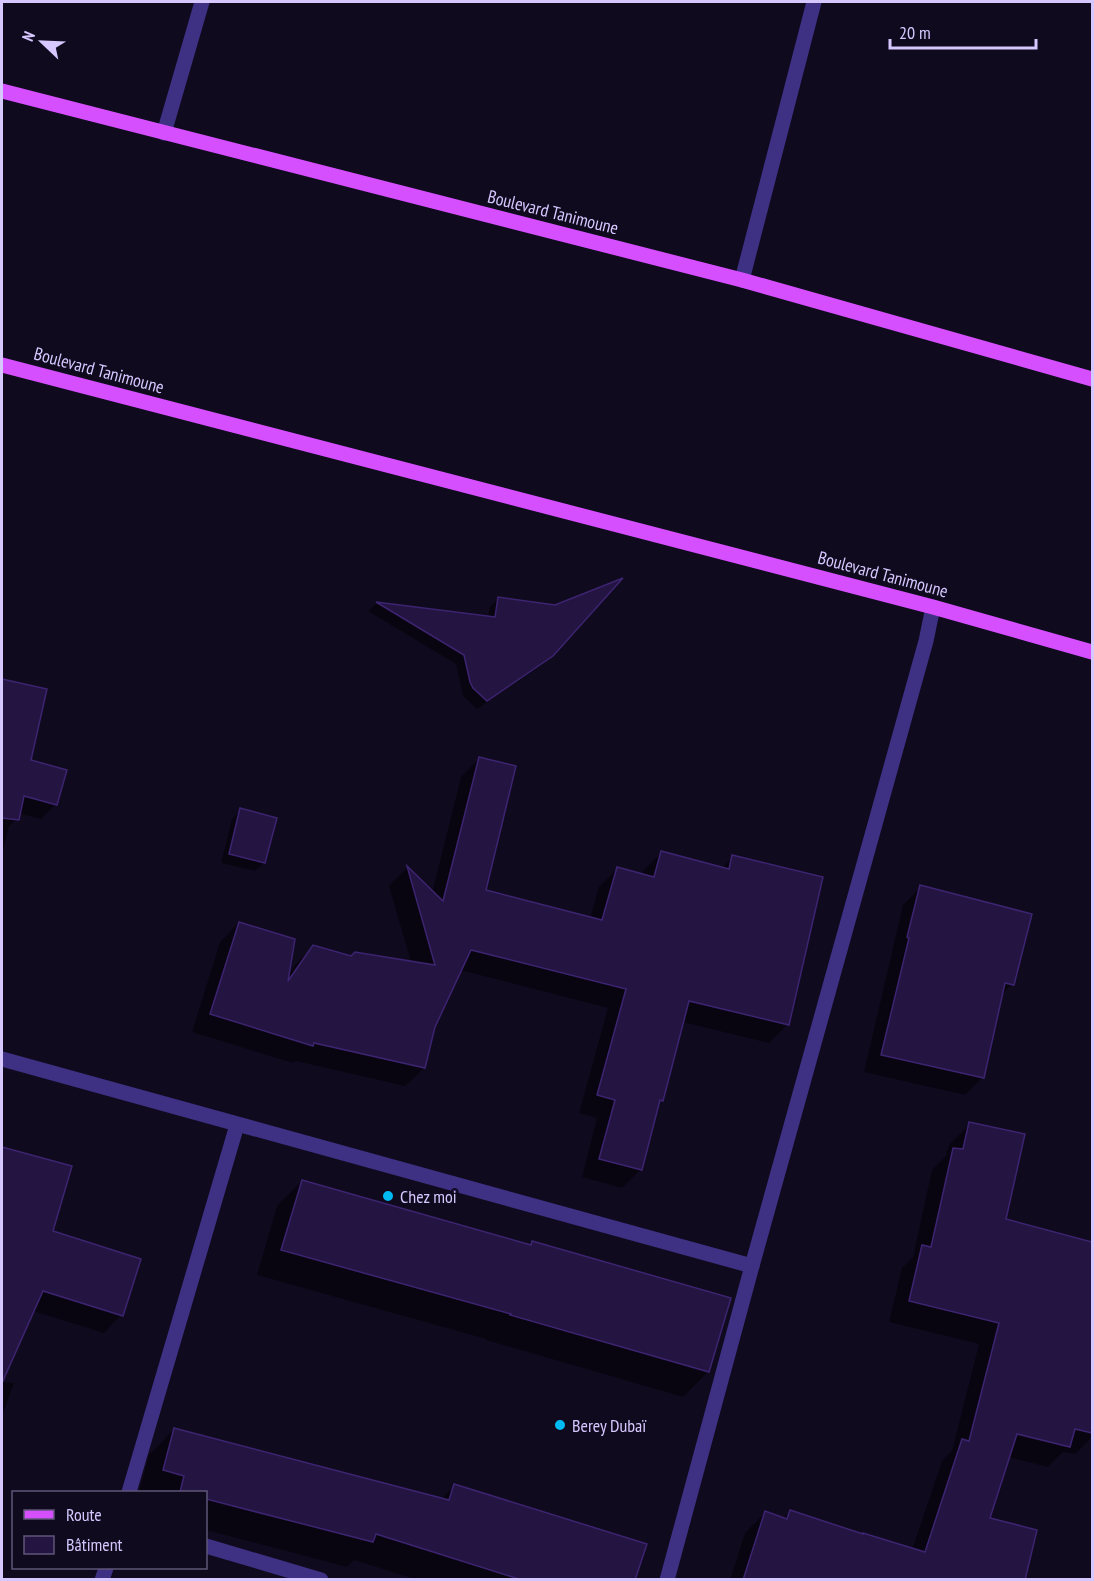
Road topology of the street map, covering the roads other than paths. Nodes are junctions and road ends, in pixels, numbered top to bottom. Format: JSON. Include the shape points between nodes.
{"nodes":[{"id":1,"x":202,"y":2,"type":"edge"},
{"id":2,"x":814,"y":2,"type":"edge"},
{"id":3,"x":2,"y":91,"type":"edge"},
{"id":4,"x":164,"y":133,"type":"junction"},
{"id":5,"x":742,"y":280,"type":"junction"},
{"id":6,"x":2,"y":365,"type":"edge"},
{"id":7,"x":1092,"y":379,"type":"edge"},
{"id":8,"x":933,"y":607,"type":"junction"},
{"id":9,"x":1092,"y":652,"type":"edge"},
{"id":10,"x":2,"y":1059,"type":"edge"},
{"id":11,"x":237,"y":1125,"type":"junction"},
{"id":12,"x":752,"y":1266,"type":"junction"},
{"id":13,"x":129,"y":1491,"type":"edge"},
{"id":14,"x":207,"y":1546,"type":"edge"},
{"id":15,"x":321,"y":1580,"type":"edge"},
{"id":16,"x":667,"y":1580,"type":"edge"}],
"edges":[{"from":1,"to":4,"type":"street"},
{"from":2,"to":5,"type":"street"},
{"from":3,"to":4,"type":"main road","name":"Boulevard Tanimoune"},
{"from":4,"to":5,"type":"main road","name":"Boulevard Tanimoune"},
{"from":5,"to":7,"type":"main road","name":"Boulevard Tanimoune"},
{"from":6,"to":8,"type":"main road","name":"Boulevard Tanimoune"},
{"from":8,"to":9,"type":"main road","name":"Boulevard Tanimoune"},
{"from":8,"to":12,"type":"street"},
{"from":10,"to":11,"type":"street"},
{"from":11,"to":12,"type":"street"},
{"from":11,"to":13,"type":"street"},
{"from":12,"to":16,"type":"street"},
{"from":14,"to":15,"type":"street"}]}
